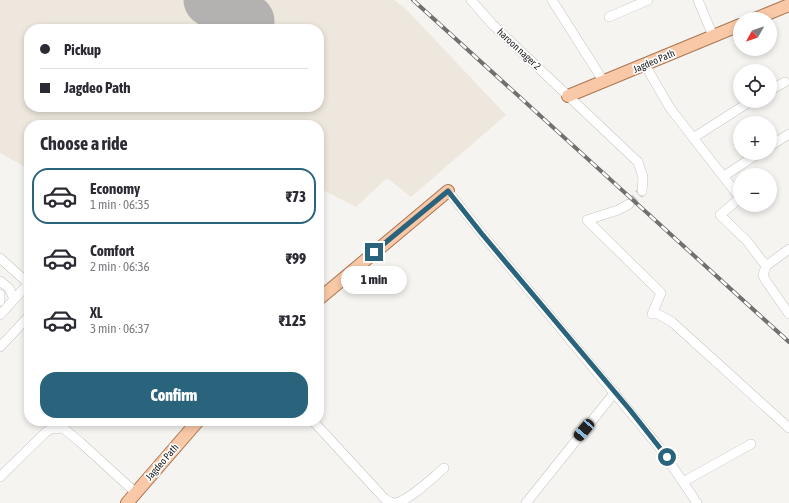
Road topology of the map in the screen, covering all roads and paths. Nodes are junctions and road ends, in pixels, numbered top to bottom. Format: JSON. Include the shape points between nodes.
{"nodes":[{"id":1,"x":471,"y":0,"type":"edge"},
{"id":2,"x":552,"y":0,"type":"edge"},
{"id":3,"x":648,"y":0,"type":"edge"},
{"id":4,"x":698,"y":0,"type":"edge"},
{"id":5,"x":789,"y":5,"type":"edge"},
{"id":6,"x":772,"y":12,"type":"edge"},
{"id":7,"x":609,"y":17,"type":"dead end"},
{"id":8,"x":733,"y":28,"type":"edge"},
{"id":9,"x":714,"y":36,"type":"junction"},
{"id":10,"x":645,"y":65,"type":"junction"},
{"id":11,"x":604,"y":82,"type":"junction"},
{"id":12,"x":785,"y":82,"type":"dead end"},
{"id":13,"x":777,"y":86,"type":"edge"},
{"id":14,"x":568,"y":96,"type":"junction"},
{"id":15,"x":740,"y":108,"type":"edge"},
{"id":16,"x":789,"y":134,"type":"edge"},
{"id":17,"x":693,"y":138,"type":"junction"},
{"id":18,"x":777,"y":142,"type":"edge"},
{"id":19,"x":748,"y":160,"type":"edge"},
{"id":20,"x":724,"y":176,"type":"junction"},
{"id":21,"x":448,"y":191,"type":"joint"},
{"id":22,"x":642,"y":191,"type":"dead end"},
{"id":23,"x":630,"y":204,"type":"tunnel mouth"},
{"id":24,"x":789,"y":249,"type":"edge"},
{"id":25,"x":0,"y":258,"type":"edge"},
{"id":26,"x":766,"y":266,"type":"junction"},
{"id":27,"x":24,"y":280,"type":"edge"},
{"id":28,"x":0,"y":281,"type":"edge"},
{"id":29,"x":24,"y":289,"type":"edge"},
{"id":30,"x":0,"y":294,"type":"edge"},
{"id":31,"x":324,"y":295,"type":"edge"},
{"id":32,"x":14,"y":300,"type":"junction"},
{"id":33,"x":0,"y":301,"type":"edge"},
{"id":34,"x":1,"y":313,"type":"edge"},
{"id":35,"x":789,"y":314,"type":"edge"},
{"id":36,"x":24,"y":321,"type":"edge"},
{"id":37,"x":0,"y":347,"type":"edge"},
{"id":38,"x":615,"y":392,"type":"junction"},
{"id":39,"x":56,"y":426,"type":"edge"},
{"id":40,"x":61,"y":426,"type":"edge"},
{"id":41,"x":194,"y":426,"type":"edge"},
{"id":42,"x":318,"y":426,"type":"edge"},
{"id":43,"x":789,"y":428,"type":"edge"},
{"id":44,"x":751,"y":444,"type":"dead end"},
{"id":45,"x":444,"y":468,"type":"dead end"},
{"id":46,"x":0,"y":477,"type":"edge"},
{"id":47,"x":683,"y":482,"type":"junction"},
{"id":48,"x":136,"y":493,"type":"junction"},
{"id":49,"x":127,"y":503,"type":"edge"},
{"id":50,"x":526,"y":503,"type":"edge"},
{"id":51,"x":697,"y":503,"type":"edge"}],
"edges":[{"from":1,"to":14,"type":"street","name":"haroon nager 2","via":[[492,24]]},
{"from":2,"to":11,"type":"street"},
{"from":3,"to":7,"type":"street"},
{"from":4,"to":9,"type":"street"},
{"from":5,"to":6,"type":"main road"},
{"from":8,"to":9,"type":"main road","name":"Jagdeo Path"},
{"from":9,"to":10,"type":"main road","name":"Jagdeo Path"},
{"from":10,"to":11,"type":"main road","name":"Jagdeo Path"},
{"from":10,"to":17,"type":"street","via":[[661,94]]},
{"from":11,"to":14,"type":"main road","name":"Jagdeo Path"},
{"from":12,"to":13,"type":"street"},
{"from":14,"to":22,"type":"street","name":"haroon nager 2","via":[[638,162],[643,177]]},
{"from":15,"to":17,"type":"street"},
{"from":16,"to":18,"type":"street"},
{"from":17,"to":20,"type":"street"},
{"from":19,"to":20,"type":"street"},
{"from":20,"to":26,"type":"street","via":[[740,198],[720,215],[747,241]]},
{"from":21,"to":31,"type":"main road"},
{"from":21,"to":38,"type":"street"},
{"from":23,"to":43,"type":"street","via":[[587,220],[661,293],[652,314],[658,314],[672,322]]},
{"from":24,"to":26,"type":"street"},
{"from":25,"to":27,"type":"street"},
{"from":26,"to":35,"type":"street","via":[[763,275]]},
{"from":28,"to":32,"type":"street","via":[[9,288]]},
{"from":29,"to":32,"type":"street"},
{"from":30,"to":33,"type":"street"},
{"from":32,"to":34,"type":"street"},
{"from":36,"to":37,"type":"street"},
{"from":38,"to":47,"type":"street","via":[[660,448]]},
{"from":38,"to":50,"type":"street"},
{"from":39,"to":46,"type":"street","via":[[39,437]]},
{"from":40,"to":48,"type":"street"},
{"from":41,"to":48,"type":"main road","name":"Jagdeo Path"},
{"from":42,"to":45,"type":"street","via":[[390,502],[406,498]]},
{"from":44,"to":47,"type":"street"},
{"from":47,"to":51,"type":"street"},
{"from":48,"to":49,"type":"main road","name":"Jagdeo Path"}]}
